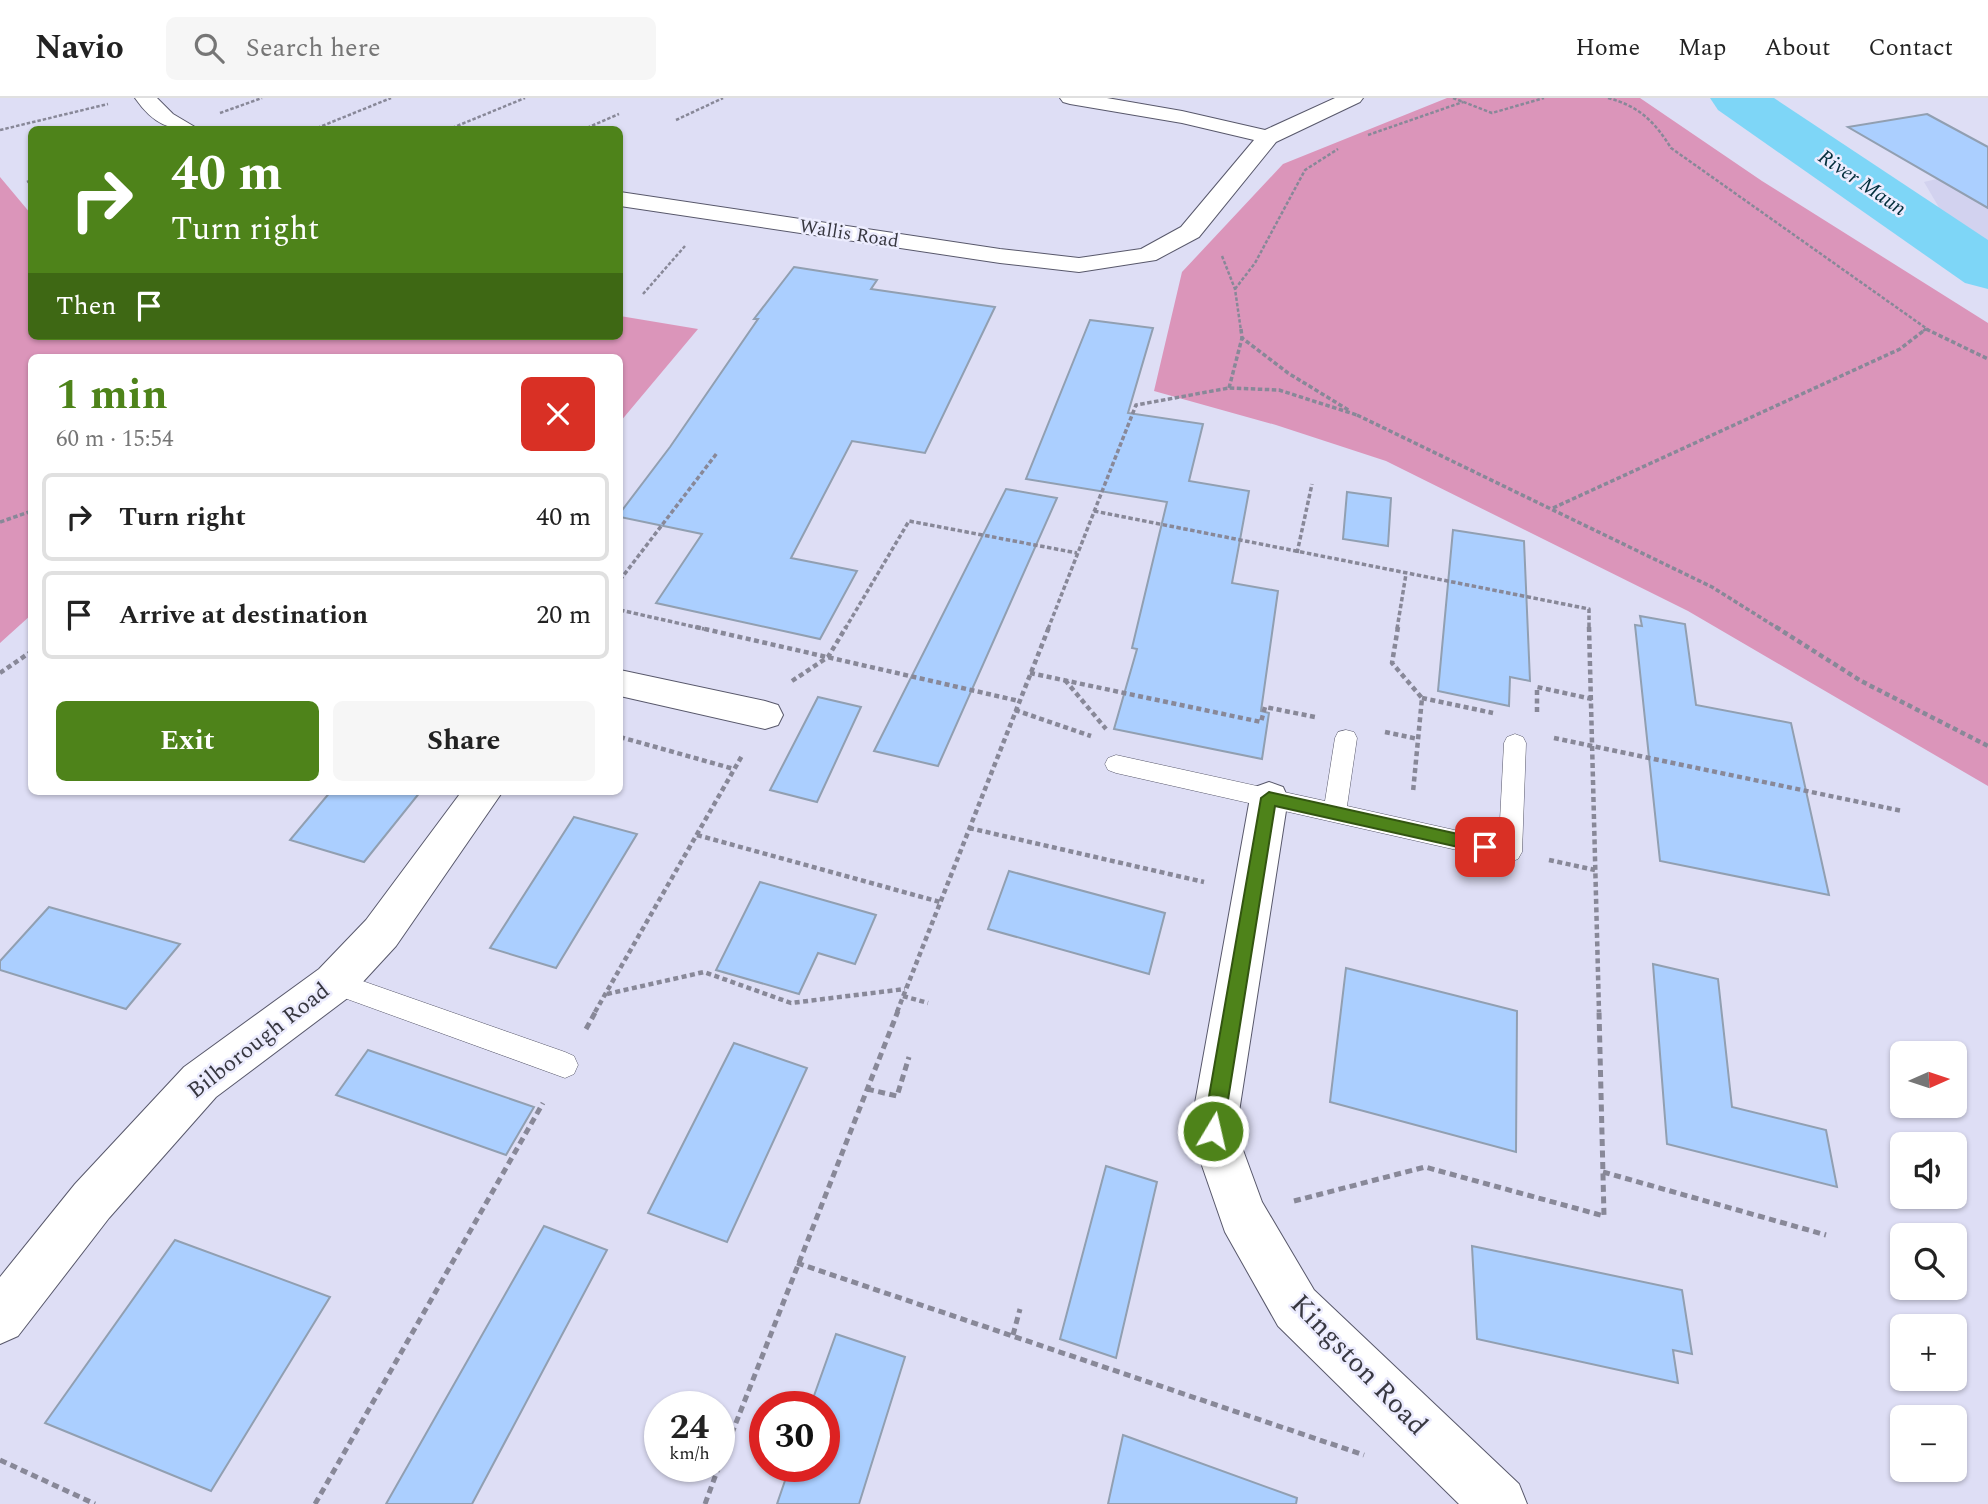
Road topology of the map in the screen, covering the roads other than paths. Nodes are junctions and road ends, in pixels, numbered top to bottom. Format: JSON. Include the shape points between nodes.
{"nodes":[{"id":1,"x":145,"y":98,"type":"edge"},
{"id":2,"x":1070,"y":98,"type":"edge"},
{"id":3,"x":1353,"y":98,"type":"edge"},
{"id":4,"x":182,"y":126,"type":"edge"},
{"id":5,"x":1268,"y":137,"type":"junction"},
{"id":6,"x":623,"y":199,"type":"edge"},
{"id":7,"x":623,"y":683,"type":"edge"},
{"id":8,"x":765,"y":715,"type":"road end"},
{"id":9,"x":1346,"y":738,"type":"dead end"},
{"id":10,"x":1515,"y":743,"type":"road end"},
{"id":11,"x":1118,"y":755,"type":"road end"},
{"id":12,"x":481,"y":795,"type":"edge"},
{"id":13,"x":1269,"y":798,"type":"junction"},
{"id":14,"x":1335,"y":813,"type":"junction"},
{"id":15,"x":334,"y":983,"type":"junction"},
{"id":16,"x":565,"y":1065,"type":"road end"},
{"id":17,"x":0,"y":1318,"type":"edge"},
{"id":18,"x":1499,"y":1504,"type":"edge"}],
"edges":[{"from":1,"to":4,"type":"street"},
{"from":2,"to":5,"type":"street"},
{"from":3,"to":5,"type":"street"},
{"from":5,"to":6,"type":"street","name":"Wallis Road","via":[[1190,232],[1147,256],[1079,265]]},
{"from":7,"to":8,"type":"street"},
{"from":9,"to":14,"type":"lane"},
{"from":10,"to":14,"type":"lane","via":[[1510,852]]},
{"from":11,"to":13,"type":"lane"},
{"from":12,"to":15,"type":"street","name":"Bilborough Road","via":[[381,933]]},
{"from":13,"to":14,"type":"lane"},
{"from":13,"to":18,"type":"street","name":"Kingston Road","via":[[1213,1131],[1242,1215],[1296,1308]]},
{"from":15,"to":16,"type":"lane"},
{"from":15,"to":17,"type":"street","name":"Bilborough Road","via":[[200,1082],[92,1201]]}]}
